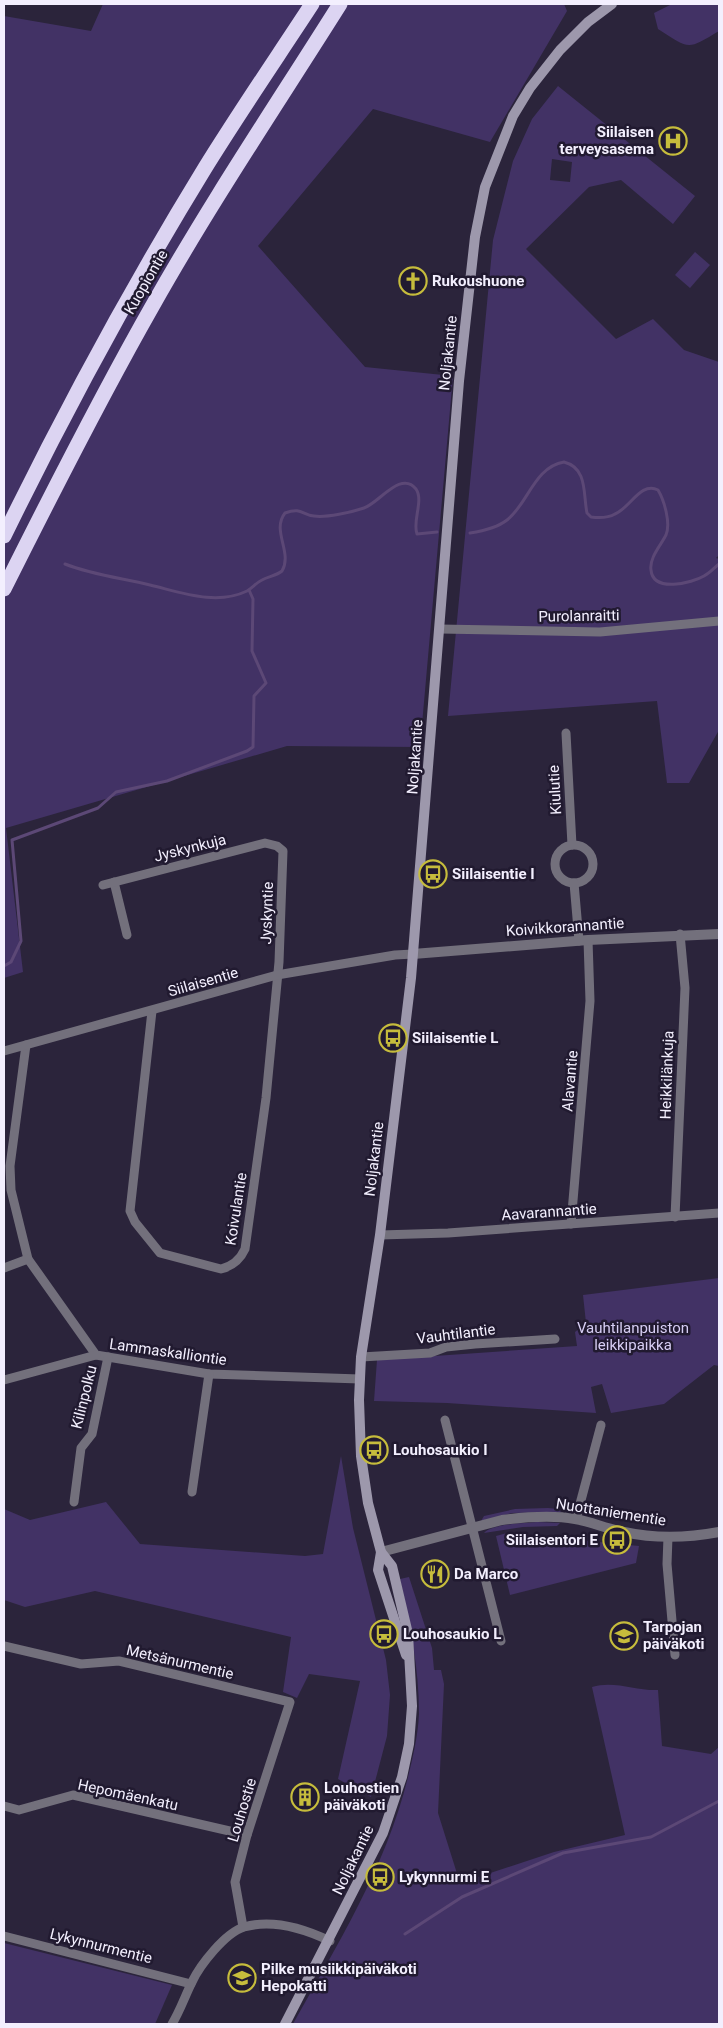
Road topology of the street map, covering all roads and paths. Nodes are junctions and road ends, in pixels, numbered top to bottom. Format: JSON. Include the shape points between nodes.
{"nodes":[{"id":1,"x":312,"y":4,"type":"edge"},
{"id":2,"x":340,"y":4,"type":"edge"},
{"id":3,"x":612,"y":4,"type":"edge"},
{"id":4,"x":4,"y":536,"type":"edge"},
{"id":5,"x":4,"y":589,"type":"edge"},
{"id":6,"x":719,"y":621,"type":"edge"},
{"id":7,"x":440,"y":629,"type":"junction"},
{"id":8,"x":566,"y":733,"type":"dead end"},
{"id":9,"x":572,"y":845,"type":"junction"},
{"id":10,"x":283,"y":851,"type":"joint"},
{"id":11,"x":114,"y":882,"type":"junction"},
{"id":12,"x":574,"y":883,"type":"junction"},
{"id":13,"x":102,"y":885,"type":"dead end"},
{"id":14,"x":680,"y":934,"type":"junction"},
{"id":15,"x":719,"y":934,"type":"edge"},
{"id":16,"x":126,"y":935,"type":"dead end"},
{"id":17,"x":583,"y":940,"type":"junction"},
{"id":18,"x":413,"y":954,"type":"junction"},
{"id":19,"x":277,"y":975,"type":"junction"},
{"id":20,"x":152,"y":1011,"type":"junction"},
{"id":21,"x":26,"y":1045,"type":"junction"},
{"id":22,"x":4,"y":1050,"type":"edge"},
{"id":23,"x":7,"y":1165,"type":"edge"},
{"id":24,"x":719,"y":1213,"type":"edge"},
{"id":25,"x":675,"y":1217,"type":"junction"},
{"id":26,"x":571,"y":1224,"type":"junction"},
{"id":27,"x":380,"y":1234,"type":"junction"},
{"id":28,"x":28,"y":1259,"type":"junction"},
{"id":29,"x":4,"y":1268,"type":"edge"},
{"id":30,"x":554,"y":1339,"type":"dead end"},
{"id":31,"x":96,"y":1355,"type":"junction"},
{"id":32,"x":108,"y":1357,"type":"junction"},
{"id":33,"x":361,"y":1357,"type":"junction"},
{"id":34,"x":209,"y":1374,"type":"junction"},
{"id":35,"x":360,"y":1379,"type":"junction"},
{"id":36,"x":4,"y":1380,"type":"edge"},
{"id":37,"x":445,"y":1420,"type":"dead end"},
{"id":38,"x":601,"y":1425,"type":"dead end"},
{"id":39,"x":192,"y":1492,"type":"dead end"},
{"id":40,"x":74,"y":1502,"type":"dead end"},
{"id":41,"x":576,"y":1519,"type":"junction"},
{"id":42,"x":472,"y":1528,"type":"junction"},
{"id":43,"x":719,"y":1532,"type":"edge"},
{"id":44,"x":668,"y":1537,"type":"junction"},
{"id":45,"x":381,"y":1552,"type":"junction"},
{"id":46,"x":501,"y":1640,"type":"dead end"},
{"id":47,"x":4,"y":1646,"type":"edge"},
{"id":48,"x":675,"y":1655,"type":"dead end"},
{"id":49,"x":290,"y":1702,"type":"joint"},
{"id":50,"x":4,"y":1806,"type":"edge"},
{"id":51,"x":247,"y":1835,"type":"junction"},
{"id":52,"x":243,"y":1927,"type":"junction"},
{"id":53,"x":4,"y":1936,"type":"edge"},
{"id":54,"x":330,"y":1941,"type":"junction"},
{"id":55,"x":191,"y":1984,"type":"junction"},
{"id":56,"x":172,"y":2024,"type":"edge"},
{"id":57,"x":285,"y":2024,"type":"edge"}],
"edges":[{"from":1,"to":4,"type":"highway","name":"Kuopiontie","via":[[205,168],[130,296],[54,435]]},
{"from":2,"to":5,"type":"highway","name":"Kuopiontie","via":[[253,137],[153,304],[76,445]]},
{"from":3,"to":7,"type":"main road","name":"Noljakantie","via":[[560,50],[530,88],[514,116],[485,187],[475,237],[460,382]]},
{"from":6,"to":7,"type":"street","name":"Purolanraitti","via":[[600,632]]},
{"from":7,"to":18,"type":"main road","name":"Noljakantie"},
{"from":8,"to":9,"type":"street","name":"Kiulutie"},
{"from":9,"to":12,"type":"street","via":[[560,850],[555,864],[560,876]]},
{"from":9,"to":12,"type":"street","via":[[583,847],[593,861],[587,878]]},
{"from":10,"to":11,"type":"street","name":"Jyskynkuja","via":[[265,843]]},
{"from":10,"to":19,"type":"street","name":"Jyskyntie"},
{"from":11,"to":13,"type":"street","name":"Jyskynkuja"},
{"from":11,"to":16,"type":"street"},
{"from":12,"to":17,"type":"street"},
{"from":14,"to":15,"type":"street","name":"Koivikkorannantie"},
{"from":14,"to":17,"type":"street","name":"Koivikkorannantie"},
{"from":14,"to":25,"type":"street","name":"Heikkilänkuja","via":[[685,988]]},
{"from":17,"to":18,"type":"street","name":"Koivikkorannantie"},
{"from":17,"to":26,"type":"street","name":"Alavantie","via":[[590,1000]]},
{"from":18,"to":19,"type":"street","name":"Siilaisentie"},
{"from":18,"to":27,"type":"main road","name":"Noljakantie"},
{"from":19,"to":20,"type":"street","name":"Siilaisentie"},
{"from":19,"to":20,"type":"street","name":"Koivulantie","via":[[266,1098],[245,1249],[230,1267],[221,1269],[160,1253],[130,1211]]},
{"from":20,"to":21,"type":"street","name":"Siilaisentie"},
{"from":21,"to":22,"type":"street","name":"Siilaisentie"},
{"from":21,"to":23,"type":"street","name":"Lammaskalliontie"},
{"from":23,"to":28,"type":"street","name":"Lammaskalliontie"},
{"from":24,"to":25,"type":"street","name":"Aavarannantie"},
{"from":25,"to":26,"type":"street","name":"Aavarannantie"},
{"from":26,"to":27,"type":"street","name":"Aavarannantie","via":[[448,1233]]},
{"from":27,"to":33,"type":"main road","name":"Noljakantie"},
{"from":28,"to":29,"type":"street"},
{"from":28,"to":31,"type":"street","name":"Lammaskalliontie"},
{"from":30,"to":33,"type":"street","name":"Vauhtilantie"},
{"from":31,"to":32,"type":"street","name":"Lammaskalliontie"},
{"from":31,"to":36,"type":"street"},
{"from":32,"to":34,"type":"street","name":"Lammaskalliontie"},
{"from":32,"to":40,"type":"street","name":"Kilinpolku","via":[[92,1434],[81,1448]]},
{"from":33,"to":35,"type":"main road","name":"Noljakantie"},
{"from":34,"to":35,"type":"street","name":"Lammaskalliontie"},
{"from":34,"to":39,"type":"street"},
{"from":35,"to":45,"type":"main road","name":"Noljakantie","via":[[359,1428],[364,1478]]},
{"from":37,"to":42,"type":"street"},
{"from":38,"to":41,"type":"street"},
{"from":41,"to":42,"type":"street","name":"Nuottaniementie","via":[[520,1518]]},
{"from":41,"to":44,"type":"street","name":"Nuottaniementie","via":[[623,1532]]},
{"from":42,"to":45,"type":"street","name":"Nuottaniementie"},
{"from":42,"to":46,"type":"street"},
{"from":43,"to":44,"type":"street","name":"Nuottaniementie"},
{"from":44,"to":48,"type":"street","via":[[667,1564]]},
{"from":45,"to":54,"type":"main road","name":"Noljakantie","via":[[378,1570],[410,1668],[409,1744],[383,1834]]},
{"from":47,"to":49,"type":"street","name":"Metsänurmentie","via":[[81,1664],[119,1661]]},
{"from":49,"to":51,"type":"street","name":"Louhostie"},
{"from":50,"to":51,"type":"street","name":"Hepomäenkatu","via":[[19,1810],[73,1795]]},
{"from":51,"to":52,"type":"street","name":"Louhostie","via":[[235,1882]]},
{"from":52,"to":54,"type":"street","via":[[291,1927]]},
{"from":52,"to":55,"type":"street","via":[[217,1947]]},
{"from":53,"to":55,"type":"street","name":"Lykynnurmentie"},
{"from":54,"to":57,"type":"main road","name":"Noljakantie"},
{"from":55,"to":56,"type":"street"}]}
